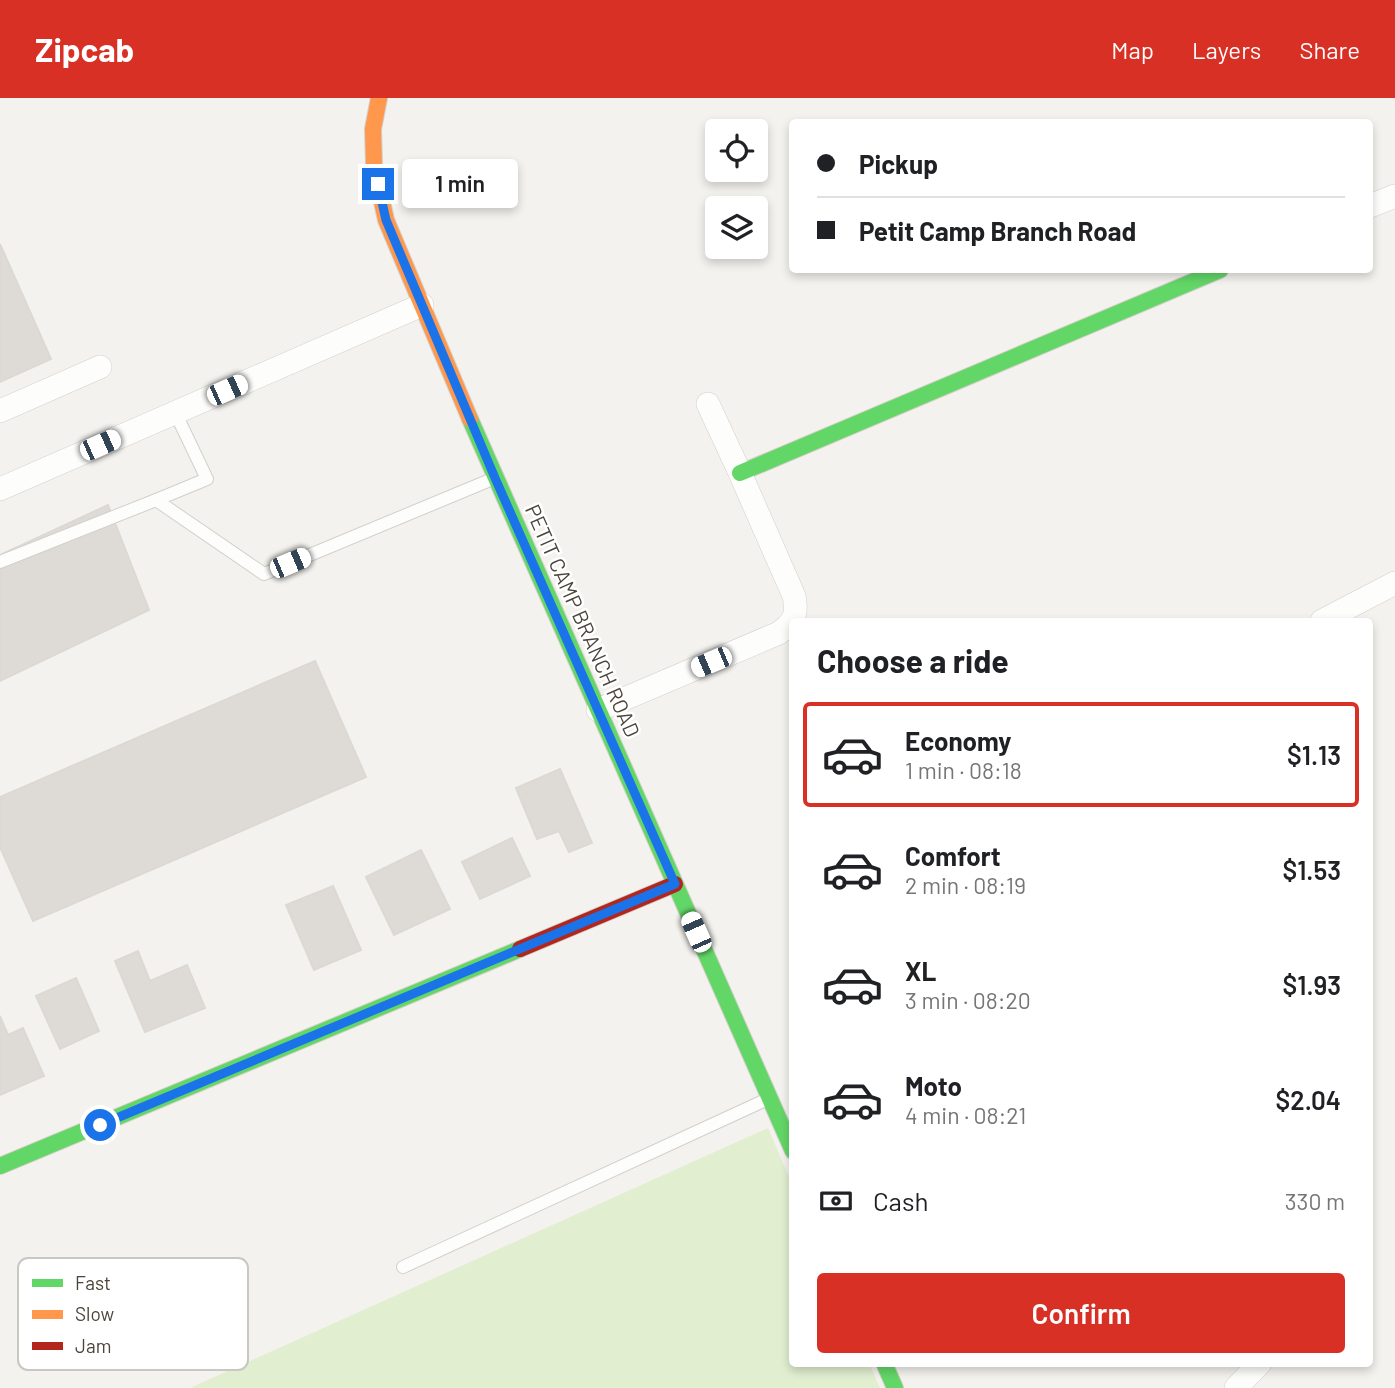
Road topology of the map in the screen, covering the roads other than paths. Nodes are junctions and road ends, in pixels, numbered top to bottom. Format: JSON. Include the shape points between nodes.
{"nodes":[{"id":1,"x":379,"y":98,"type":"edge"},
{"id":2,"x":1395,"y":196,"type":"edge"},
{"id":3,"x":1373,"y":205,"type":"edge"},
{"id":4,"x":1213,"y":273,"type":"edge"},
{"id":5,"x":422,"y":305,"type":"junction"},
{"id":6,"x":100,"y":367,"type":"dead end"},
{"id":7,"x":708,"y":404,"type":"dead end"},
{"id":8,"x":0,"y":411,"type":"edge"},
{"id":9,"x":175,"y":412,"type":"junction"},
{"id":10,"x":740,"y":473,"type":"junction"},
{"id":11,"x":495,"y":478,"type":"junction"},
{"id":12,"x":0,"y":489,"type":"edge"},
{"id":13,"x":156,"y":500,"type":"junction"},
{"id":14,"x":0,"y":562,"type":"edge"},
{"id":15,"x":1395,"y":583,"type":"edge"},
{"id":16,"x":794,"y":618,"type":"edge"},
{"id":17,"x":1328,"y":618,"type":"edge"},
{"id":18,"x":789,"y":624,"type":"edge"},
{"id":19,"x":598,"y":710,"type":"junction"},
{"id":20,"x":675,"y":884,"type":"junction"},
{"id":21,"x":770,"y":1098,"type":"junction"},
{"id":22,"x":789,"y":1133,"type":"edge"},
{"id":23,"x":0,"y":1166,"type":"edge"},
{"id":24,"x":402,"y":1267,"type":"dead end"},
{"id":25,"x":886,"y":1367,"type":"edge"},
{"id":26,"x":1255,"y":1367,"type":"edge"},
{"id":27,"x":895,"y":1388,"type":"edge"},
{"id":28,"x":1236,"y":1388,"type":"edge"}],
"edges":[{"from":1,"to":5,"type":"street","name":"PETIT CAMP BRANCH ROAD","via":[[373,129],[374,165],[386,220]]},
{"from":2,"to":3,"type":"street"},
{"from":4,"to":10,"type":"street"},
{"from":5,"to":9,"type":"street"},
{"from":5,"to":11,"type":"street","name":"PETIT CAMP BRANCH ROAD"},
{"from":6,"to":8,"type":"street"},
{"from":7,"to":10,"type":"street"},
{"from":9,"to":12,"type":"street"},
{"from":9,"to":13,"type":"lane","via":[[207,479]]},
{"from":10,"to":16,"type":"street","via":[[794,596]]},
{"from":11,"to":13,"type":"lane","via":[[264,574]]},
{"from":11,"to":19,"type":"street","name":"PETIT CAMP BRANCH ROAD"},
{"from":13,"to":14,"type":"lane"},
{"from":15,"to":17,"type":"street"},
{"from":18,"to":19,"type":"street","via":[[779,633]]},
{"from":19,"to":20,"type":"street","name":"PETIT CAMP BRANCH ROAD"},
{"from":20,"to":21,"type":"street","name":"PETIT CAMP BRANCH ROAD"},
{"from":20,"to":23,"type":"street"},
{"from":21,"to":22,"type":"street","name":"PETIT CAMP BRANCH ROAD"},
{"from":21,"to":24,"type":"lane"},
{"from":25,"to":27,"type":"street"},
{"from":26,"to":28,"type":"street"}]}
